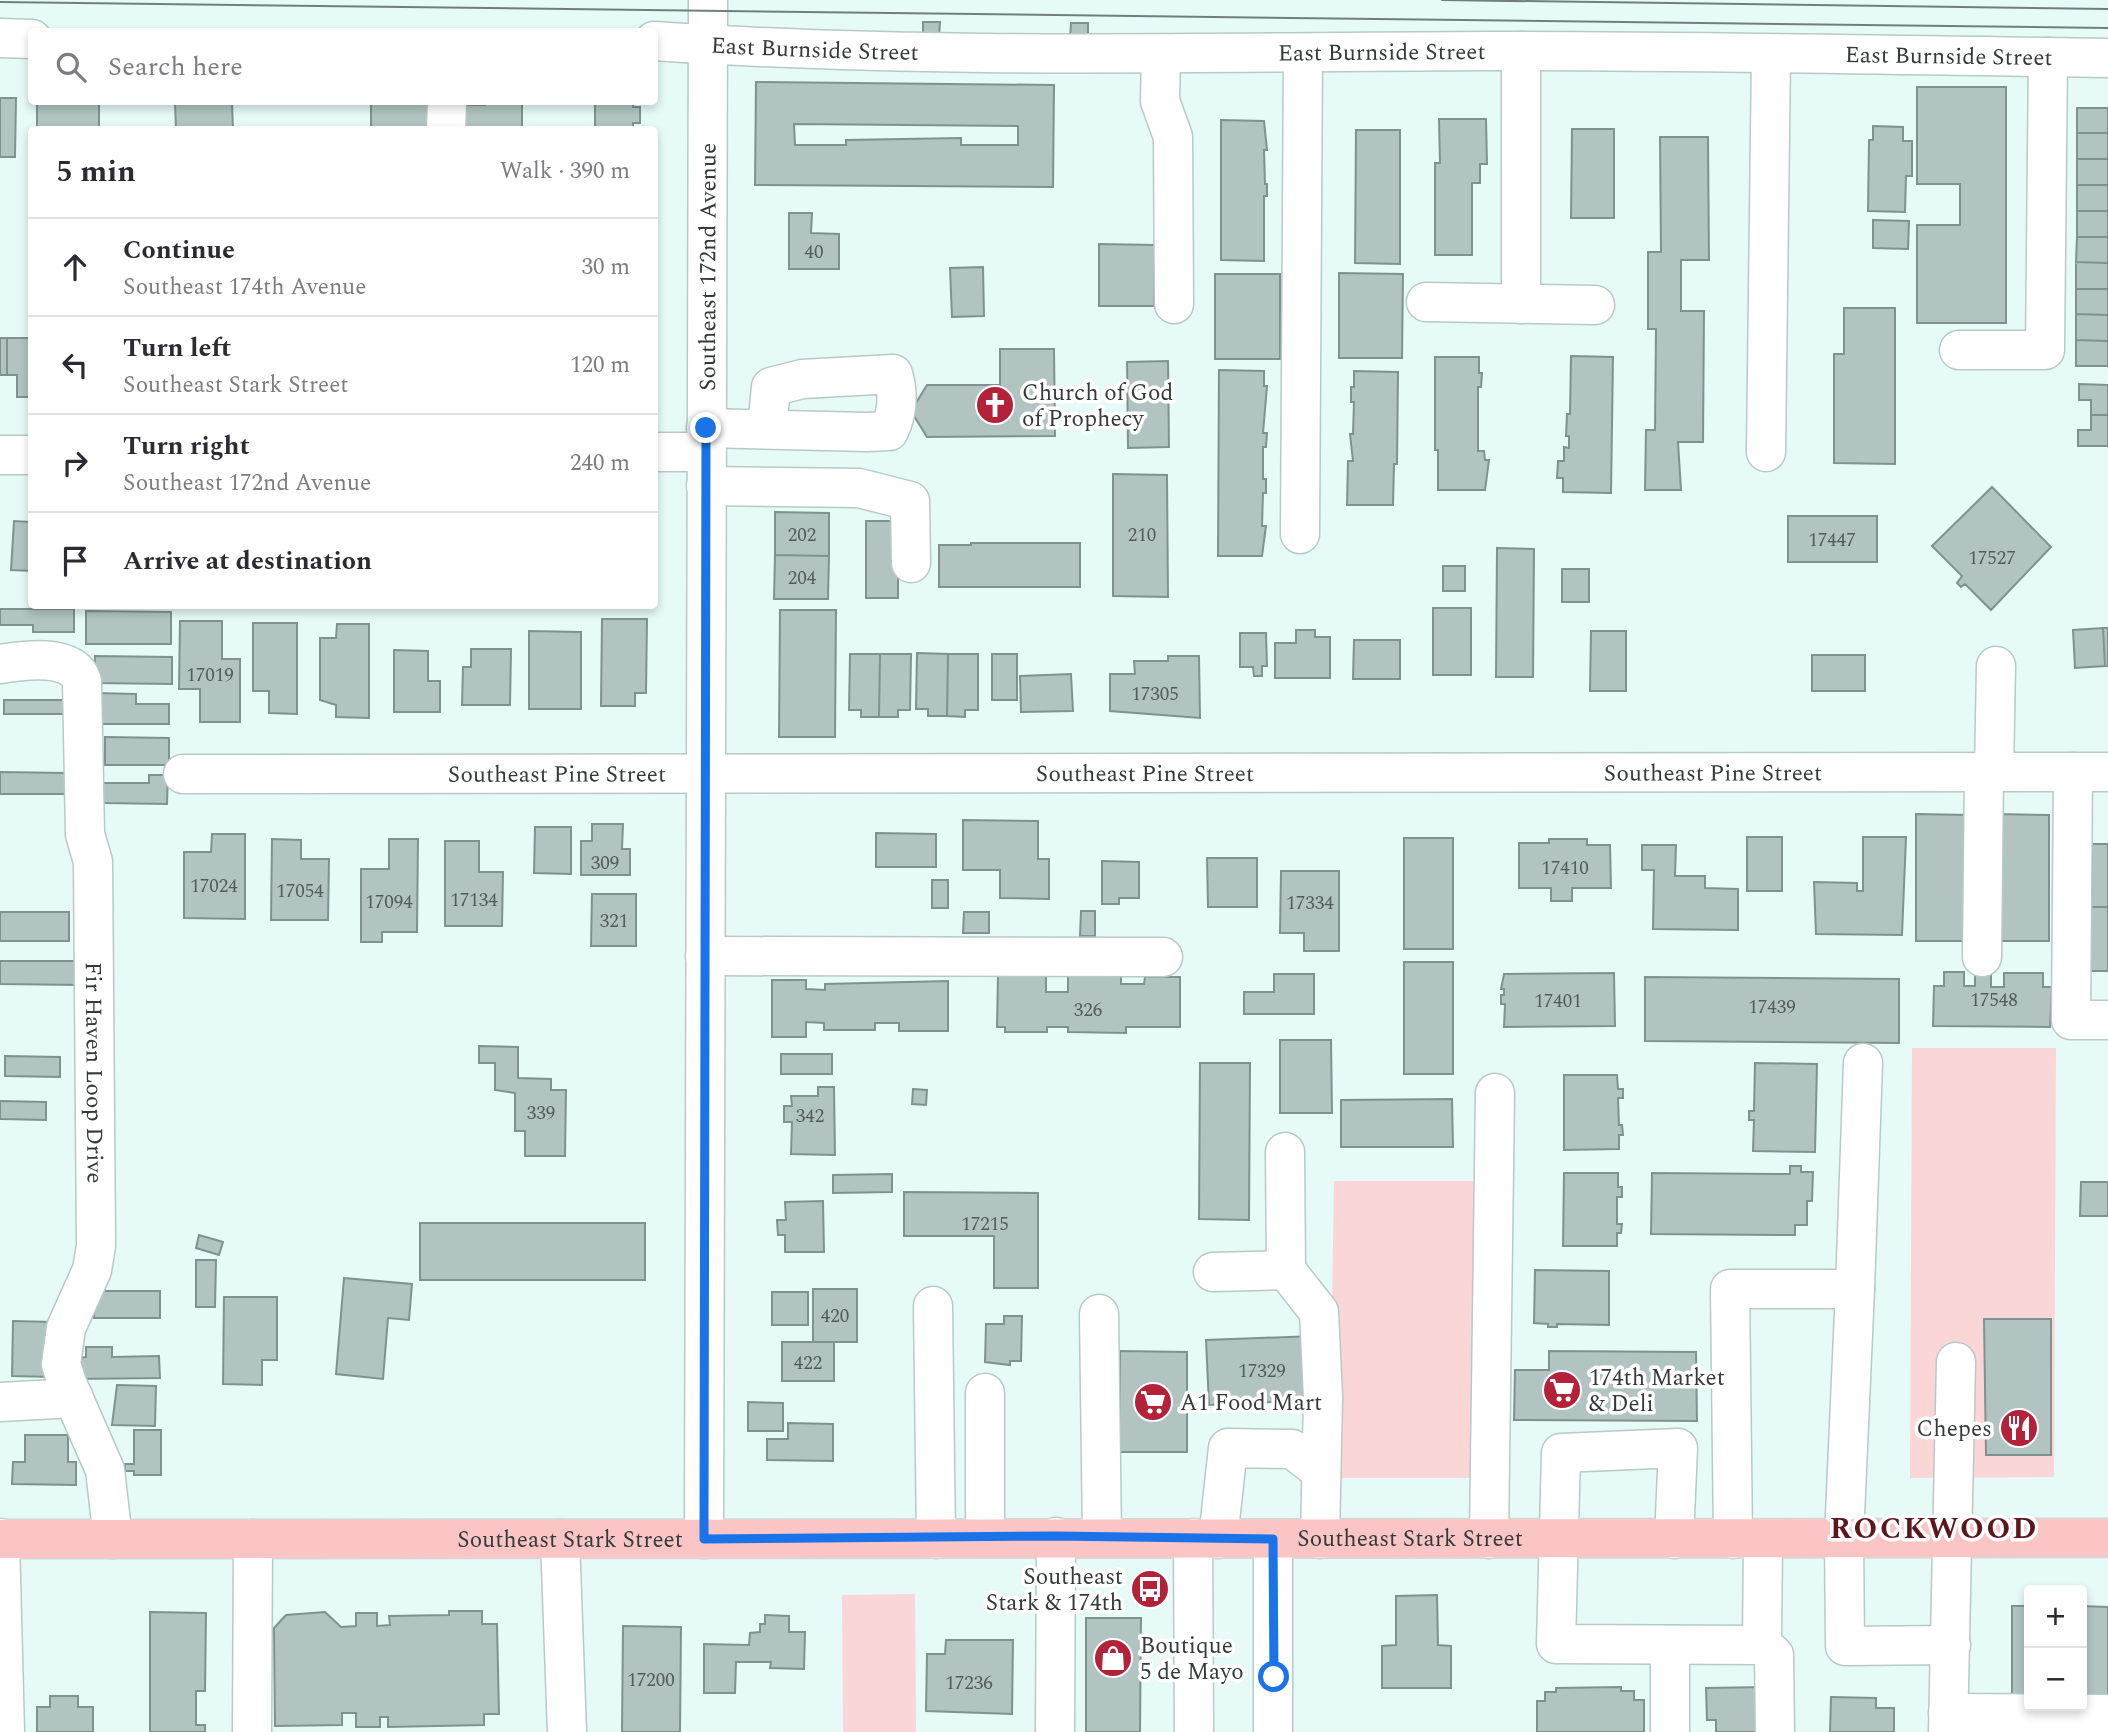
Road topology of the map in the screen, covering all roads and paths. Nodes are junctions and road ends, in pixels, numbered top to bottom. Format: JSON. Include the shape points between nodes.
{"nodes":[{"id":1,"x":708,"y":0,"type":"edge"},
{"id":2,"x":0,"y":38,"type":"edge"},
{"id":3,"x":28,"y":39,"type":"edge"},
{"id":4,"x":658,"y":41,"type":"edge"},
{"id":5,"x":707,"y":44,"type":"junction"},
{"id":6,"x":1521,"y":51,"type":"junction"},
{"id":7,"x":1303,"y":53,"type":"junction"},
{"id":8,"x":1161,"y":54,"type":"junction"},
{"id":9,"x":1771,"y":54,"type":"junction"},
{"id":10,"x":2048,"y":57,"type":"junction"},
{"id":11,"x":2108,"y":58,"type":"edge"},
{"id":12,"x":447,"y":105,"type":"edge"},
{"id":13,"x":446,"y":126,"type":"edge"},
{"id":14,"x":1426,"y":302,"type":"dead end"},
{"id":15,"x":1174,"y":304,"type":"dead end"},
{"id":16,"x":1521,"y":304,"type":"junction"},
{"id":17,"x":1595,"y":305,"type":"dead end"},
{"id":18,"x":1959,"y":350,"type":"dead end"},
{"id":19,"x":767,"y":429,"type":"dead end"},
{"id":20,"x":658,"y":452,"type":"edge"},
{"id":21,"x":1766,"y":452,"type":"dead end"},
{"id":22,"x":28,"y":454,"type":"edge"},
{"id":23,"x":0,"y":455,"type":"edge"},
{"id":24,"x":706,"y":455,"type":"junction"},
{"id":25,"x":1300,"y":534,"type":"dead end"},
{"id":26,"x":911,"y":563,"type":"dead end"},
{"id":27,"x":0,"y":664,"type":"edge"},
{"id":28,"x":1996,"y":666,"type":"dead end"},
{"id":29,"x":1989,"y":772,"type":"junction"},
{"id":30,"x":2091,"y":772,"type":"edge"},
{"id":31,"x":183,"y":774,"type":"dead end"},
{"id":32,"x":706,"y":775,"type":"junction"},
{"id":33,"x":705,"y":957,"type":"junction"},
{"id":34,"x":1163,"y":957,"type":"dead end"},
{"id":35,"x":1982,"y":957,"type":"dead end"},
{"id":36,"x":2108,"y":1020,"type":"edge"},
{"id":37,"x":1863,"y":1063,"type":"dead end"},
{"id":38,"x":1495,"y":1093,"type":"dead end"},
{"id":39,"x":1285,"y":1152,"type":"dead end"},
{"id":40,"x":1286,"y":1270,"type":"junction"},
{"id":41,"x":1213,"y":1272,"type":"dead end"},
{"id":42,"x":1855,"y":1289,"type":"junction"},
{"id":43,"x":933,"y":1306,"type":"dead end"},
{"id":44,"x":1099,"y":1314,"type":"dead end"},
{"id":45,"x":1956,"y":1362,"type":"dead end"},
{"id":46,"x":985,"y":1393,"type":"dead end"},
{"id":47,"x":74,"y":1398,"type":"junction"},
{"id":48,"x":0,"y":1402,"type":"edge"},
{"id":49,"x":1321,"y":1471,"type":"junction"},
{"id":50,"x":1056,"y":1536,"type":"junction"},
{"id":51,"x":1102,"y":1536,"type":"junction"},
{"id":52,"x":985,"y":1538,"type":"junction"},
{"id":53,"x":1205,"y":1538,"type":"junction"},
{"id":54,"x":1844,"y":1538,"type":"junction"},
{"id":55,"x":1951,"y":1538,"type":"junction"},
{"id":56,"x":2108,"y":1538,"type":"edge"},
{"id":57,"x":0,"y":1539,"type":"edge"},
{"id":58,"x":113,"y":1539,"type":"junction"},
{"id":59,"x":253,"y":1539,"type":"junction"},
{"id":60,"x":560,"y":1539,"type":"junction"},
{"id":61,"x":704,"y":1539,"type":"junction"},
{"id":62,"x":936,"y":1539,"type":"junction"},
{"id":63,"x":1273,"y":1539,"type":"junction"},
{"id":64,"x":1320,"y":1539,"type":"junction"},
{"id":65,"x":1489,"y":1539,"type":"junction"},
{"id":66,"x":1559,"y":1539,"type":"junction"},
{"id":67,"x":1674,"y":1539,"type":"junction"},
{"id":68,"x":1748,"y":1539,"type":"junction"},
{"id":69,"x":1670,"y":1645,"type":"junction"},
{"id":70,"x":1762,"y":1645,"type":"junction"},
{"id":71,"x":1951,"y":1645,"type":"junction"},
{"id":72,"x":2108,"y":1714,"type":"edge"},
{"id":73,"x":1948,"y":1723,"type":"edge"},
{"id":74,"x":5,"y":1732,"type":"edge"},
{"id":75,"x":252,"y":1732,"type":"edge"},
{"id":76,"x":567,"y":1732,"type":"edge"},
{"id":77,"x":1055,"y":1732,"type":"edge"},
{"id":78,"x":1194,"y":1732,"type":"edge"},
{"id":79,"x":1273,"y":1732,"type":"edge"},
{"id":80,"x":1670,"y":1732,"type":"edge"},
{"id":81,"x":1775,"y":1732,"type":"edge"}],
"edges":[{"from":1,"to":5,"type":"street","name":"Southeast 172nd Avenue"},
{"from":2,"to":3,"type":"street"},
{"from":4,"to":5,"type":"street","name":"East Burnside Street"},
{"from":5,"to":8,"type":"street","name":"East Burnside Street","via":[[789,50]]},
{"from":5,"to":24,"type":"street","name":"Southeast 172nd Avenue"},
{"from":6,"to":7,"type":"street","name":"East Burnside Street"},
{"from":6,"to":9,"type":"street","name":"East Burnside Street"},
{"from":6,"to":16,"type":"street"},
{"from":7,"to":8,"type":"street","name":"East Burnside Street"},
{"from":7,"to":25,"type":"street"},
{"from":8,"to":15,"type":"street","via":[[1160,101],[1173,137]]},
{"from":9,"to":10,"type":"street","name":"East Burnside Street"},
{"from":9,"to":21,"type":"street"},
{"from":10,"to":11,"type":"street","name":"East Burnside Street"},
{"from":10,"to":18,"type":"street","via":[[2045,350]]},
{"from":12,"to":13,"type":"street"},
{"from":14,"to":16,"type":"street"},
{"from":16,"to":17,"type":"street"},
{"from":19,"to":24,"type":"street"},
{"from":20,"to":24,"type":"street"},
{"from":22,"to":23,"type":"street"},
{"from":24,"to":26,"type":"street","via":[[910,501]]},
{"from":24,"to":32,"type":"street","name":"Southeast 172nd Avenue"},
{"from":27,"to":47,"type":"street","name":"Fir Haven Loop Drive","via":[[56,662],[74,669],[82,681],[85,834],[93,862],[96,1246],[92,1270],[62,1340],[63,1374]]},
{"from":28,"to":29,"type":"street"},
{"from":29,"to":30,"type":"street","name":"Southeast Pine Street"},
{"from":29,"to":32,"type":"street","name":"Southeast Pine Street"},
{"from":29,"to":35,"type":"street"},
{"from":30,"to":36,"type":"street","via":[[2071,1020]]},
{"from":31,"to":32,"type":"street","name":"Southeast Pine Street"},
{"from":32,"to":33,"type":"street","name":"Southeast 172nd Avenue"},
{"from":33,"to":34,"type":"street"},
{"from":33,"to":61,"type":"street","name":"Southeast 172nd Avenue"},
{"from":37,"to":42,"type":"street"},
{"from":38,"to":65,"type":"street"},
{"from":39,"to":40,"type":"street"},
{"from":40,"to":41,"type":"street"},
{"from":40,"to":49,"type":"street","via":[[1319,1312]]},
{"from":42,"to":54,"type":"street"},
{"from":42,"to":68,"type":"street","via":[[1730,1289]]},
{"from":43,"to":62,"type":"street"},
{"from":44,"to":51,"type":"street"},
{"from":45,"to":55,"type":"street"},
{"from":46,"to":52,"type":"street"},
{"from":47,"to":48,"type":"street"},
{"from":47,"to":58,"type":"street","name":"Fir Haven Loop Drive","via":[[106,1470]]},
{"from":49,"to":53,"type":"street","via":[[1292,1449],[1228,1448]]},
{"from":49,"to":64,"type":"street"},
{"from":50,"to":51,"type":"main road","name":"Southeast Stark Street"},
{"from":50,"to":52,"type":"main road","name":"Southeast Stark Street"},
{"from":50,"to":77,"type":"street"},
{"from":51,"to":53,"type":"main road","name":"Southeast Stark Street"},
{"from":52,"to":62,"type":"main road","name":"Southeast Stark Street"},
{"from":53,"to":63,"type":"main road","name":"Southeast Stark Street"},
{"from":53,"to":78,"type":"street"},
{"from":54,"to":55,"type":"main road","name":"Southeast Stark Street"},
{"from":54,"to":68,"type":"main road","name":"Southeast Stark Street"},
{"from":54,"to":71,"type":"street","via":[[1845,1646]]},
{"from":55,"to":56,"type":"main road","name":"Southeast Stark Street"},
{"from":55,"to":71,"type":"street"},
{"from":57,"to":58,"type":"main road","name":"Southeast Stark Street"},
{"from":57,"to":74,"type":"street"},
{"from":58,"to":59,"type":"main road","name":"Southeast Stark Street"},
{"from":59,"to":60,"type":"main road","name":"Southeast Stark Street"},
{"from":59,"to":75,"type":"street"},
{"from":60,"to":61,"type":"main road","name":"Southeast Stark Street"},
{"from":60,"to":76,"type":"street"},
{"from":61,"to":62,"type":"main road","name":"Southeast Stark Street"},
{"from":63,"to":64,"type":"main road","name":"Southeast Stark Street"},
{"from":63,"to":79,"type":"street"},
{"from":64,"to":65,"type":"main road","name":"Southeast Stark Street"},
{"from":65,"to":66,"type":"main road","name":"Southeast Stark Street"},
{"from":66,"to":67,"type":"main road","name":"Southeast Stark Street"},
{"from":66,"to":67,"type":"street","via":[[1561,1453],[1678,1448]]},
{"from":66,"to":69,"type":"street","via":[[1556,1644]]},
{"from":67,"to":68,"type":"main road","name":"Southeast Stark Street"},
{"from":68,"to":70,"type":"street"},
{"from":69,"to":70,"type":"street"},
{"from":69,"to":80,"type":"street"},
{"from":70,"to":81,"type":"street","via":[[1774,1655]]},
{"from":71,"to":73,"type":"street"},
{"from":72,"to":73,"type":"street"}]}
